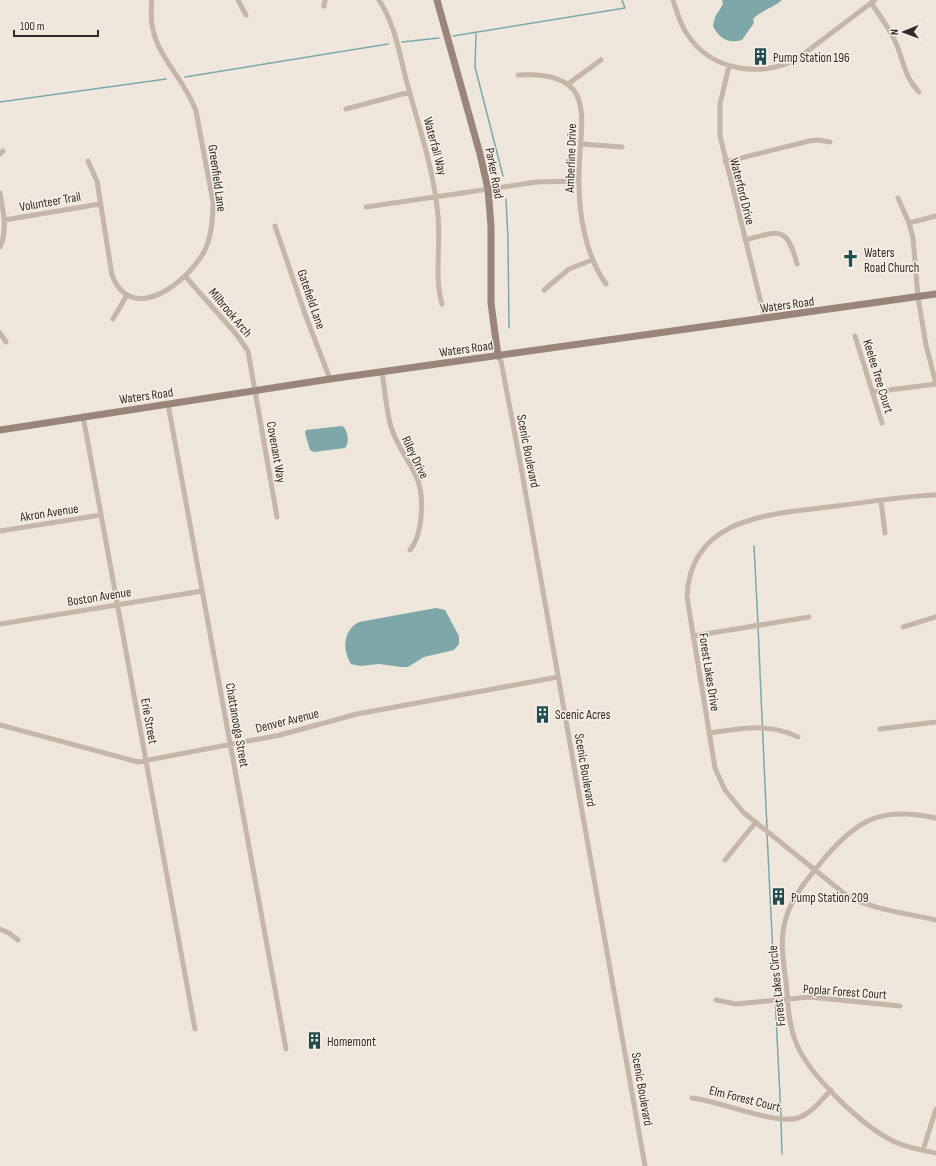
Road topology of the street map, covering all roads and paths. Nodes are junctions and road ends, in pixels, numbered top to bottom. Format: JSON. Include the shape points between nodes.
{"nodes":[{"id":1,"x":152,"y":0,"type":"edge"},
{"id":2,"x":238,"y":0,"type":"edge"},
{"id":3,"x":379,"y":0,"type":"edge"},
{"id":4,"x":437,"y":0,"type":"edge"},
{"id":5,"x":673,"y":0,"type":"edge"},
{"id":6,"x":873,"y":2,"type":"edge"},
{"id":7,"x":246,"y":15,"type":"dead end"},
{"id":8,"x":601,"y":60,"type":"dead end"},
{"id":9,"x":729,"y":66,"type":"junction"},
{"id":10,"x":518,"y":75,"type":"dead end"},
{"id":11,"x":568,"y":84,"type":"junction"},
{"id":12,"x":410,"y":92,"type":"junction"},
{"id":13,"x":919,"y":92,"type":"dead end"},
{"id":14,"x":346,"y":110,"type":"dead end"},
{"id":15,"x":830,"y":142,"type":"dead end"},
{"id":16,"x":581,"y":144,"type":"junction"},
{"id":17,"x":622,"y":147,"type":"dead end"},
{"id":18,"x":88,"y":161,"type":"dead end"},
{"id":19,"x":725,"y":162,"type":"junction"},
{"id":20,"x":578,"y":181,"type":"junction"},
{"id":21,"x":488,"y":189,"type":"junction"},
{"id":22,"x":0,"y":193,"type":"edge"},
{"id":23,"x":436,"y":196,"type":"junction"},
{"id":24,"x":898,"y":198,"type":"dead end"},
{"id":25,"x":100,"y":204,"type":"junction"},
{"id":26,"x":366,"y":207,"type":"dead end"},
{"id":27,"x":936,"y":216,"type":"edge"},
{"id":28,"x":4,"y":220,"type":"junction"},
{"id":29,"x":909,"y":223,"type":"junction"},
{"id":30,"x":275,"y":226,"type":"dead end"},
{"id":31,"x":745,"y":240,"type":"junction"},
{"id":32,"x":0,"y":247,"type":"edge"},
{"id":33,"x":592,"y":260,"type":"junction"},
{"id":34,"x":797,"y":264,"type":"dead end"},
{"id":35,"x":186,"y":276,"type":"junction"},
{"id":36,"x":606,"y":284,"type":"dead end"},
{"id":37,"x":544,"y":290,"type":"dead end"},
{"id":38,"x":936,"y":294,"type":"edge"},
{"id":39,"x":127,"y":295,"type":"junction"},
{"id":40,"x":918,"y":297,"type":"junction"},
{"id":41,"x":442,"y":304,"type":"dead end"},
{"id":42,"x":113,"y":319,"type":"dead end"},
{"id":43,"x":765,"y":319,"type":"junction"},
{"id":44,"x":0,"y":333,"type":"edge"},
{"id":45,"x":855,"y":336,"type":"dead end"},
{"id":46,"x":6,"y":342,"type":"dead end"},
{"id":47,"x":498,"y":356,"type":"junction"},
{"id":48,"x":382,"y":372,"type":"junction"},
{"id":49,"x":330,"y":379,"type":"junction"},
{"id":50,"x":936,"y":384,"type":"edge"},
{"id":51,"x":255,"y":390,"type":"junction"},
{"id":52,"x":873,"y":392,"type":"junction"},
{"id":53,"x":168,"y":404,"type":"junction"},
{"id":54,"x":83,"y":416,"type":"junction"},
{"id":55,"x":882,"y":424,"type":"dead end"},
{"id":56,"x":0,"y":430,"type":"edge"},
{"id":57,"x":936,"y":495,"type":"edge"},
{"id":58,"x":881,"y":500,"type":"junction"},
{"id":59,"x":101,"y":515,"type":"junction"},
{"id":60,"x":277,"y":517,"type":"dead end"},
{"id":61,"x":0,"y":531,"type":"edge"},
{"id":62,"x":885,"y":533,"type":"dead end"},
{"id":63,"x":410,"y":550,"type":"dead end"},
{"id":64,"x":202,"y":591,"type":"junction"},
{"id":65,"x":117,"y":605,"type":"junction"},
{"id":66,"x":809,"y":617,"type":"dead end"},
{"id":67,"x":936,"y":617,"type":"edge"},
{"id":68,"x":0,"y":624,"type":"edge"},
{"id":69,"x":903,"y":627,"type":"dead end"},
{"id":70,"x":693,"y":636,"type":"junction"},
{"id":71,"x":558,"y":677,"type":"junction"},
{"id":72,"x":936,"y":722,"type":"edge"},
{"id":73,"x":0,"y":725,"type":"edge"},
{"id":74,"x":880,"y":729,"type":"dead end"},
{"id":75,"x":709,"y":733,"type":"junction"},
{"id":76,"x":798,"y":737,"type":"dead end"},
{"id":77,"x":230,"y":744,"type":"junction"},
{"id":78,"x":146,"y":761,"type":"junction"},
{"id":79,"x":936,"y":818,"type":"edge"},
{"id":80,"x":756,"y":822,"type":"junction"},
{"id":81,"x":725,"y":860,"type":"dead end"},
{"id":82,"x":816,"y":870,"type":"junction"},
{"id":83,"x":936,"y":920,"type":"edge"},
{"id":84,"x":0,"y":930,"type":"edge"},
{"id":85,"x":18,"y":940,"type":"dead end"},
{"id":86,"x":788,"y":999,"type":"junction"},
{"id":87,"x":716,"y":1000,"type":"dead end"},
{"id":88,"x":900,"y":1006,"type":"dead end"},
{"id":89,"x":194,"y":1030,"type":"dead end"},
{"id":90,"x":286,"y":1050,"type":"dead end"},
{"id":91,"x":831,"y":1090,"type":"junction"},
{"id":92,"x":692,"y":1098,"type":"dead end"},
{"id":93,"x":936,"y":1109,"type":"edge"},
{"id":94,"x":923,"y":1150,"type":"junction"},
{"id":95,"x":936,"y":1153,"type":"edge"},
{"id":96,"x":645,"y":1166,"type":"edge"}],
"edges":[{"from":1,"to":35,"type":"street","name":"Greenfield Lane","via":[[152,30],[159,48],[191,98],[196,111],[213,202],[212,232],[205,250]]},
{"from":2,"to":7,"type":"street"},
{"from":3,"to":12,"type":"street","name":"Waterfall Way","via":[[391,26]]},
{"from":4,"to":21,"type":"street","name":"Parker Road"},
{"from":5,"to":9,"type":"street","via":[[688,35],[705,52]]},
{"from":6,"to":9,"type":"street","via":[[790,63],[765,70]]},
{"from":6,"to":13,"type":"street","via":[[898,47],[909,82]]},
{"from":8,"to":11,"type":"street"},
{"from":9,"to":19,"type":"street","name":"Waterford Drive","via":[[723,87],[719,121]]},
{"from":10,"to":11,"type":"street","name":"Amberline Drive","via":[[551,75]]},
{"from":11,"to":16,"type":"street","name":"Amberline Drive","via":[[580,100]]},
{"from":12,"to":14,"type":"street"},
{"from":12,"to":23,"type":"street","name":"Waterfall Way"},
{"from":15,"to":19,"type":"street","via":[[808,141]]},
{"from":16,"to":17,"type":"street"},
{"from":16,"to":20,"type":"street","name":"Amberline Drive"},
{"from":18,"to":25,"type":"street","via":[[96,181]]},
{"from":19,"to":31,"type":"street","name":"Waterford Drive"},
{"from":20,"to":21,"type":"street","via":[[537,182]]},
{"from":20,"to":33,"type":"street","name":"Amberline Drive","via":[[580,208]]},
{"from":21,"to":23,"type":"street"},
{"from":21,"to":47,"type":"street","name":"Parker Road","via":[[491,226],[491,303]]},
{"from":22,"to":28,"type":"street"},
{"from":23,"to":26,"type":"street"},
{"from":23,"to":41,"type":"street","name":"Waterfall Way","via":[[439,291]]},
{"from":24,"to":29,"type":"street"},
{"from":25,"to":28,"type":"street","name":"Volunteer Trail"},
{"from":25,"to":39,"type":"street","via":[[112,275],[115,283]]},
{"from":27,"to":29,"type":"street"},
{"from":28,"to":32,"type":"street","via":[[4,234]]},
{"from":29,"to":40,"type":"street","via":[[913,238]]},
{"from":30,"to":49,"type":"street","name":"Gatefield Lane"},
{"from":31,"to":34,"type":"street","via":[[770,234],[782,235],[790,242]]},
{"from":31,"to":43,"type":"street","name":"Waterford Drive"},
{"from":33,"to":36,"type":"street","name":"Amberline Drive"},
{"from":33,"to":37,"type":"street","via":[[569,270]]},
{"from":35,"to":39,"type":"street","name":"Greenfield Lane","via":[[166,291],[148,298]]},
{"from":35,"to":51,"type":"street","name":"Milbrook Arch","via":[[245,345],[250,358]]},
{"from":38,"to":40,"type":"street","name":"Waters Road"},
{"from":39,"to":42,"type":"street"},
{"from":40,"to":43,"type":"street","name":"Waters Road"},
{"from":40,"to":50,"type":"street"},
{"from":43,"to":47,"type":"street","name":"Waters Road"},
{"from":44,"to":46,"type":"street"},
{"from":45,"to":52,"type":"street","name":"Keelee Tree Court"},
{"from":47,"to":48,"type":"street","name":"Waters Road"},
{"from":47,"to":71,"type":"street","name":"Scenic Boulevard","via":[[519,456]]},
{"from":48,"to":49,"type":"street","name":"Waters Road"},
{"from":48,"to":63,"type":"street","name":"Riley Drive","via":[[390,425],[417,477],[419,486],[420,529]]},
{"from":49,"to":51,"type":"street","name":"Waters Road"},
{"from":50,"to":52,"type":"street"},
{"from":51,"to":53,"type":"street","name":"Waters Road"},
{"from":51,"to":60,"type":"street","name":"Covenant Way"},
{"from":52,"to":55,"type":"street","name":"Keelee Tree Court"},
{"from":53,"to":54,"type":"street","name":"Waters Road"},
{"from":53,"to":64,"type":"street","name":"Chattanooga Street"},
{"from":54,"to":56,"type":"street","name":"Waters Road"},
{"from":54,"to":59,"type":"street","name":"Erie Street"},
{"from":57,"to":58,"type":"street","name":"Forest Lakes Drive"},
{"from":58,"to":62,"type":"street"},
{"from":58,"to":70,"type":"street","name":"Forest Lakes Drive","via":[[758,516],[712,540],[696,557],[689,575],[686,597]]},
{"from":59,"to":61,"type":"street","name":"Akron Avenue"},
{"from":59,"to":65,"type":"street","name":"Erie Street"},
{"from":64,"to":65,"type":"street","name":"Boston Avenue"},
{"from":64,"to":77,"type":"street","name":"Chattanooga Street"},
{"from":65,"to":68,"type":"street","name":"Boston Avenue"},
{"from":65,"to":78,"type":"street","name":"Erie Street"},
{"from":66,"to":70,"type":"street"},
{"from":67,"to":69,"type":"street"},
{"from":70,"to":75,"type":"street","name":"Forest Lakes Drive"},
{"from":71,"to":77,"type":"street","name":"Denver Avenue","via":[[363,712],[280,735]]},
{"from":71,"to":96,"type":"street","name":"Scenic Boulevard"},
{"from":72,"to":74,"type":"street"},
{"from":73,"to":78,"type":"street","name":"Denver Avenue","via":[[133,761]]},
{"from":75,"to":76,"type":"street","via":[[763,728],[782,729]]},
{"from":75,"to":80,"type":"street","name":"Forest Lakes Drive","via":[[715,768],[725,790]]},
{"from":77,"to":78,"type":"street","name":"Denver Avenue"},
{"from":77,"to":90,"type":"street","name":"Chattanooga Street"},
{"from":78,"to":89,"type":"street","name":"Erie Street"},
{"from":79,"to":82,"type":"street","name":"Forest Lakes Circle","via":[[902,813],[873,818],[849,832]]},
{"from":80,"to":81,"type":"street"},
{"from":80,"to":82,"type":"street","name":"Forest Lakes Drive"},
{"from":82,"to":83,"type":"street","name":"Forest Lakes Drive","via":[[839,890],[857,901]]},
{"from":82,"to":86,"type":"street","name":"Forest Lakes Circle","via":[[796,895],[786,916],[782,943]]},
{"from":84,"to":85,"type":"street","via":[[9,932]]},
{"from":86,"to":87,"type":"street","name":"Poplar Forest Court","via":[[736,1004]]},
{"from":86,"to":88,"type":"street","name":"Poplar Forest Court","via":[[810,997]]},
{"from":86,"to":91,"type":"street","name":"Forest Lakes Circle","via":[[791,1029],[797,1047],[811,1070]]},
{"from":91,"to":92,"type":"street","name":"Elm Forest Court","via":[[811,1111],[798,1118],[787,1119]]},
{"from":91,"to":94,"type":"street","name":"Forest Lakes Circle","via":[[873,1130],[896,1142]]},
{"from":93,"to":94,"type":"street"},
{"from":94,"to":95,"type":"street","name":"Forest Lakes Circle"}]}
